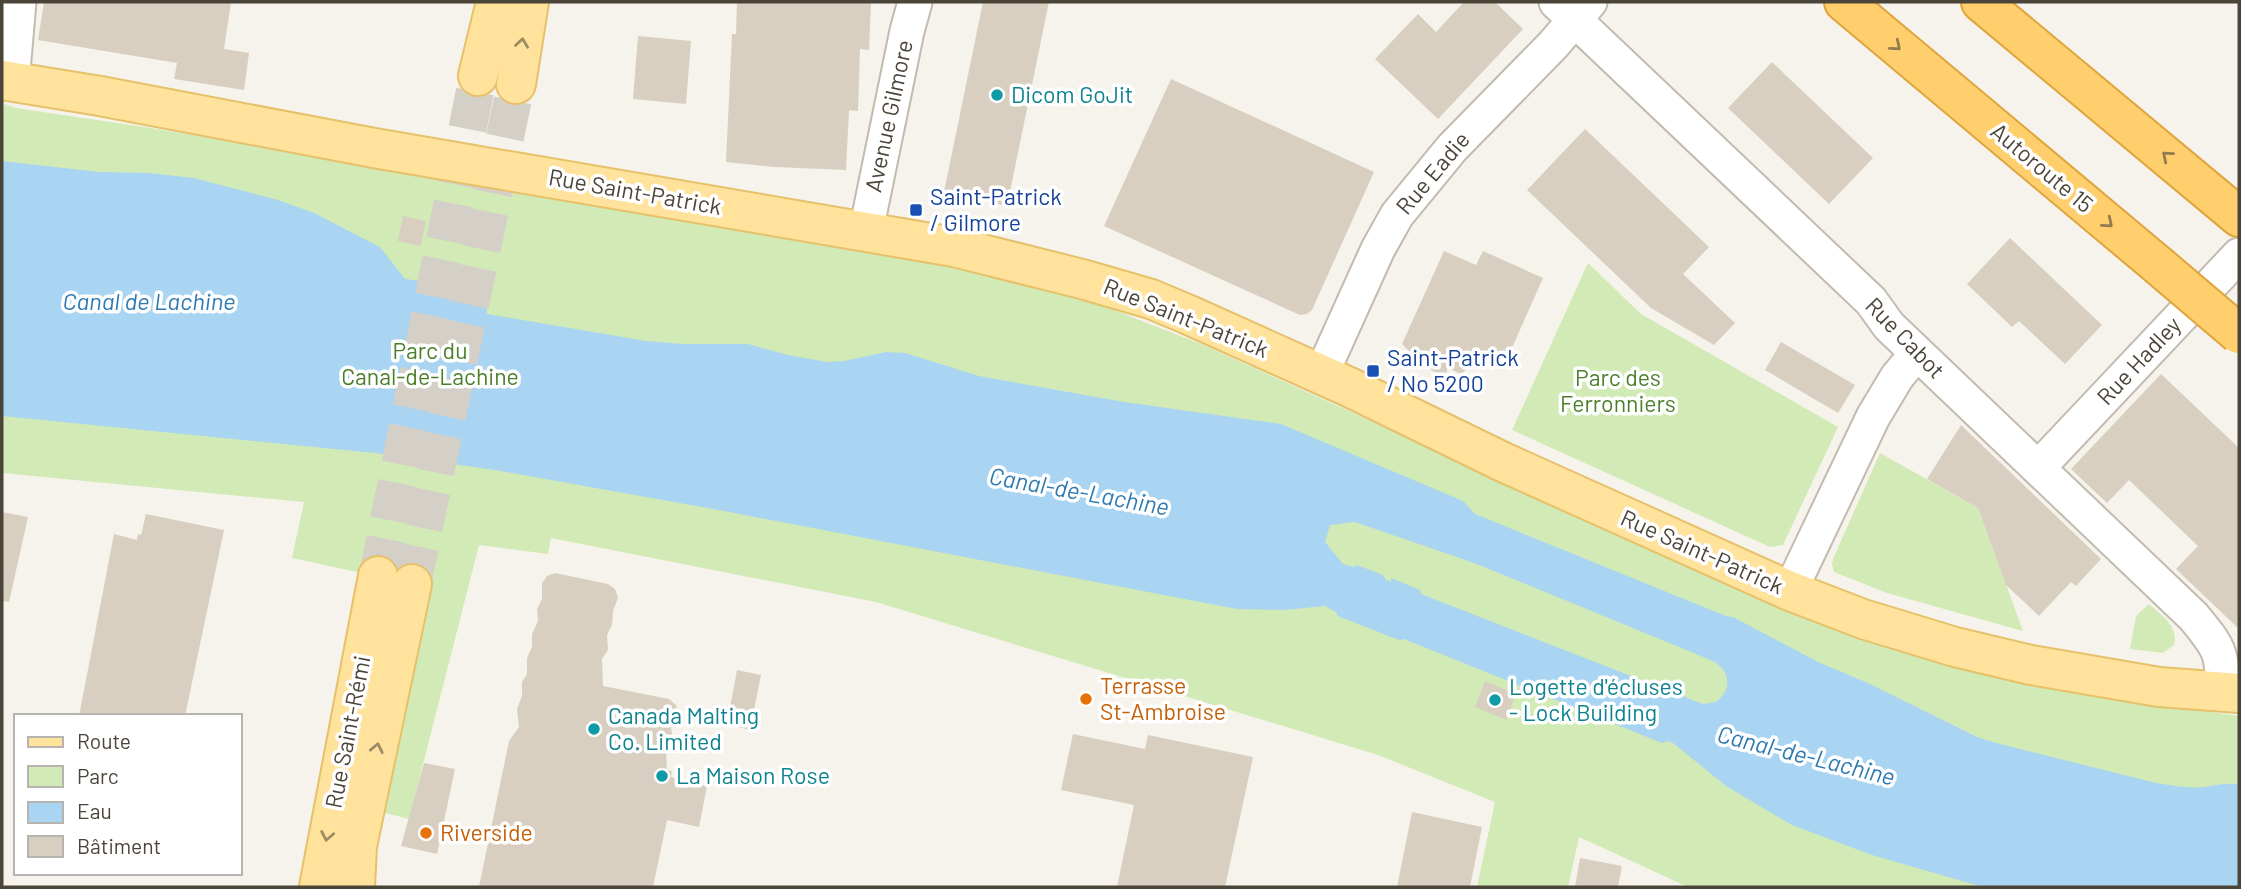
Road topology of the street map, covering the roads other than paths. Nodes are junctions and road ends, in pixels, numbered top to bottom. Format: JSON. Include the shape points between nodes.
{"nodes":[{"id":1,"x":19,"y":2,"type":"edge"},
{"id":2,"x":496,"y":2,"type":"edge"},
{"id":3,"x":529,"y":2,"type":"edge"},
{"id":4,"x":915,"y":2,"type":"edge"},
{"id":5,"x":1844,"y":2,"type":"edge"},
{"id":6,"x":1981,"y":2,"type":"edge"},
{"id":7,"x":1574,"y":8,"type":"edge"},
{"id":8,"x":478,"y":76,"type":"tunnel mouth"},
{"id":9,"x":7,"y":81,"type":"edge"},
{"id":10,"x":516,"y":84,"type":"tunnel mouth"},
{"id":11,"x":2229,"y":208,"type":"edge"},
{"id":12,"x":866,"y":231,"type":"junction"},
{"id":13,"x":2239,"y":255,"type":"edge"},
{"id":14,"x":2239,"y":334,"type":"edge"},
{"id":15,"x":1917,"y":353,"type":"junction"},
{"id":16,"x":1321,"y":375,"type":"junction"},
{"id":17,"x":2038,"y":468,"type":"junction"},
{"id":18,"x":1790,"y":591,"type":"junction"},
{"id":19,"x":2230,"y":692,"type":"edge"},
{"id":20,"x":318,"y":887,"type":"edge"},
{"id":21,"x":355,"y":887,"type":"edge"}],
"edges":[{"from":1,"to":9,"type":"street"},
{"from":2,"to":8,"type":"main road"},
{"from":10,"to":3,"type":"main road","one_way":true},
{"from":4,"to":12,"type":"street","name":"Avenue Gilmore"},
{"from":5,"to":14,"type":"highway","name":"Autoroute 15","one_way":true,"bridge":true},
{"from":11,"to":6,"type":"highway","one_way":true},
{"from":7,"to":15,"type":"street","name":"Rue Cabot","via":[[1871,301],[1889,327]]},
{"from":7,"to":16,"type":"street","name":"Rue Eadie","via":[[1397,215]]},
{"from":9,"to":12,"type":"main road","name":"Rue Saint-Patrick"},
{"from":12,"to":16,"type":"main road","name":"Rue Saint-Patrick","via":[[976,252],[1128,292]]},
{"from":13,"to":17,"type":"street","name":"Rue Hadley"},
{"from":15,"to":17,"type":"street","name":"Rue Cabot"},
{"from":15,"to":18,"type":"street","via":[[1873,417]]},
{"from":16,"to":18,"type":"main road","name":"Rue Saint-Patrick","via":[[1503,463]]},
{"from":17,"to":19,"type":"street","name":"Rue Cabot","via":[[2201,626],[2220,655]]},
{"from":18,"to":19,"type":"main road","name":"Rue Saint-Patrick","via":[[1878,624],[1977,653],[2120,681]]},
{"from":21,"to":20,"type":"main road","name":"Rue Saint-Rémi","one_way":true,"via":[[395,580]]}]}
